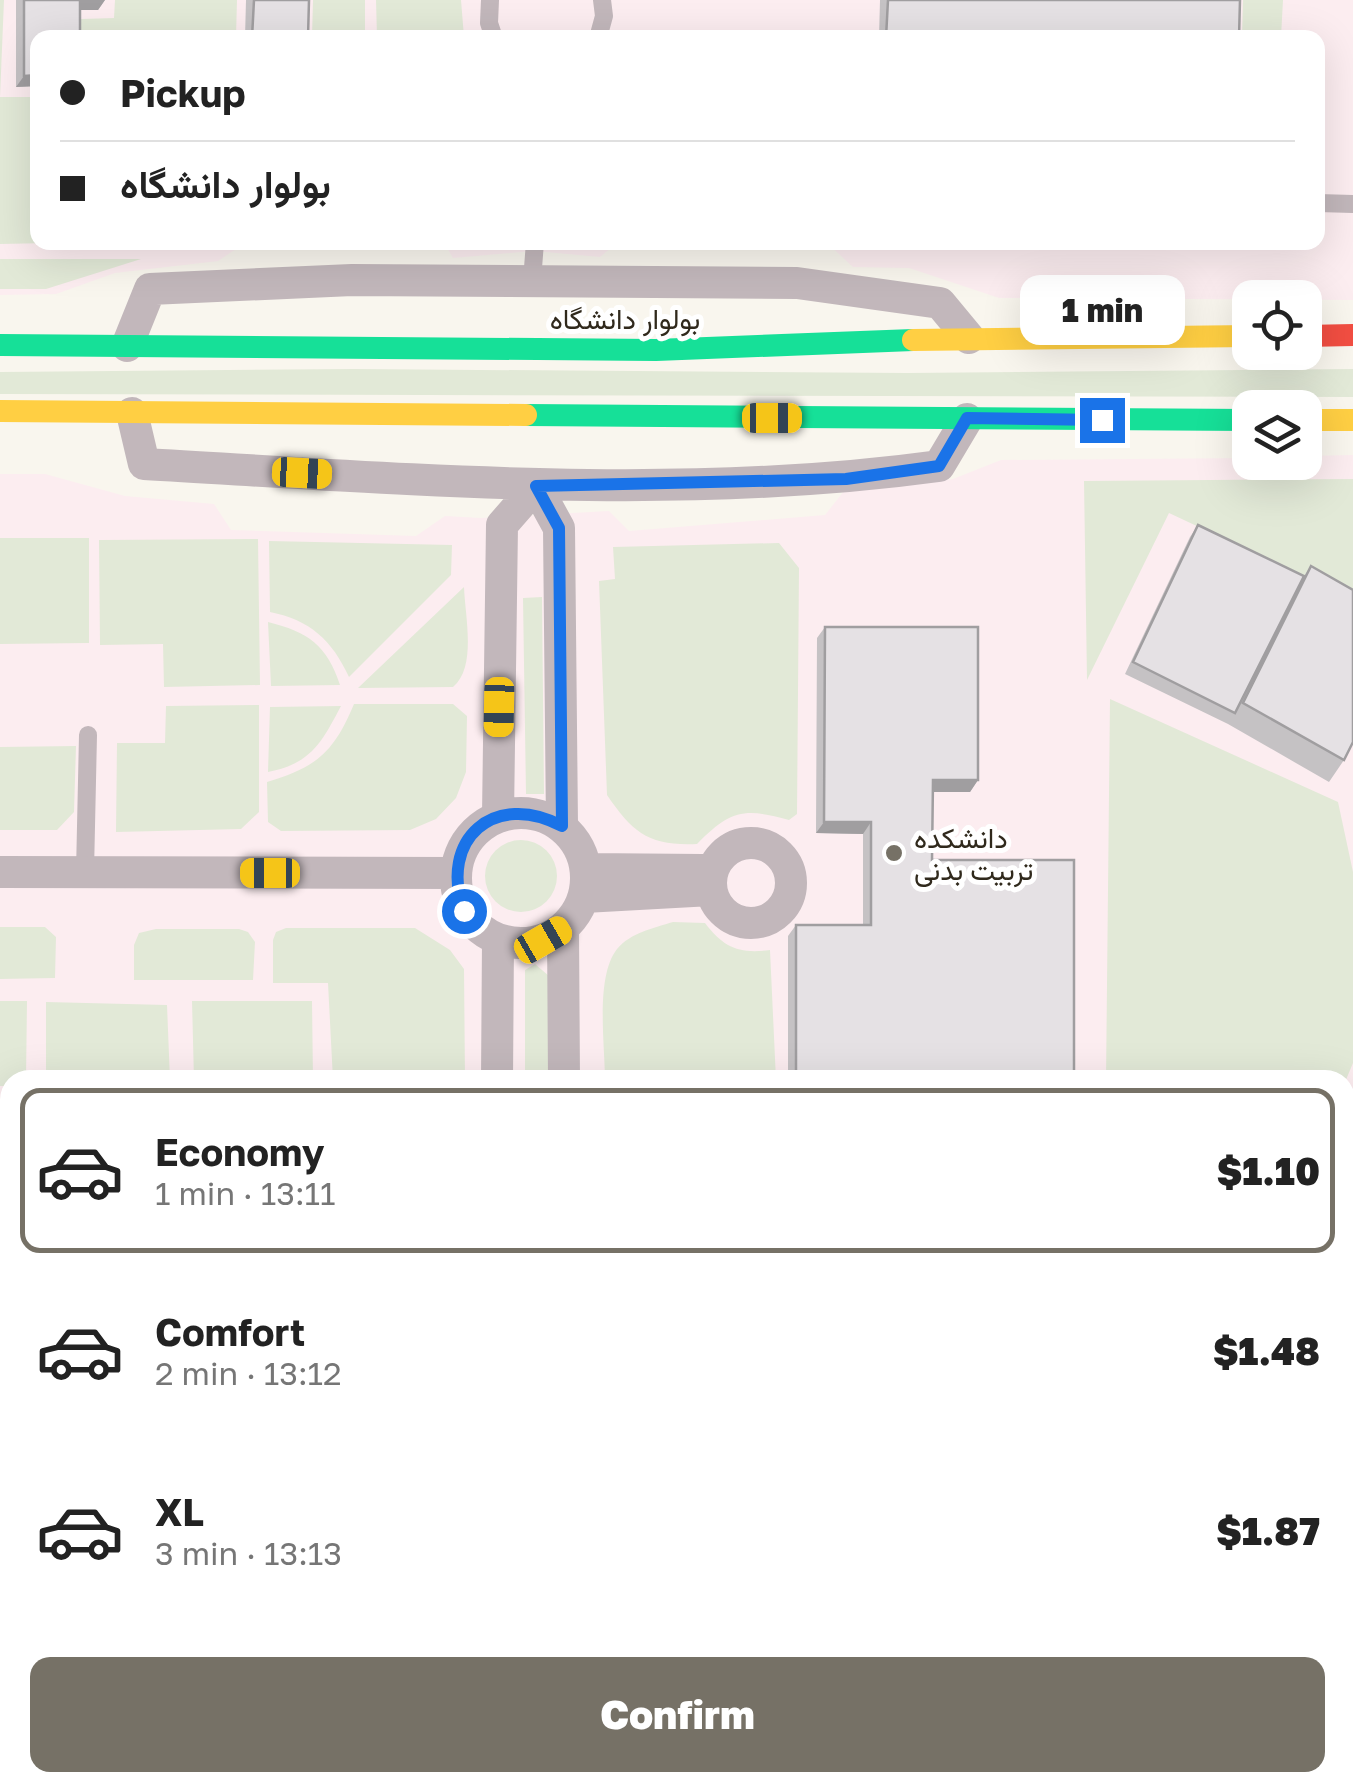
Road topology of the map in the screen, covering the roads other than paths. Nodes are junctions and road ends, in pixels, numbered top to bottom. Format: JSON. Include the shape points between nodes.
{"nodes":[{"id":1,"x":490,"y":0,"type":"edge"},
{"id":2,"x":602,"y":0,"type":"edge"},
{"id":3,"x":492,"y":30,"type":"edge"},
{"id":4,"x":600,"y":30,"type":"edge"},
{"id":5,"x":1325,"y":203,"type":"edge"},
{"id":6,"x":1353,"y":204,"type":"edge"},
{"id":7,"x":534,"y":250,"type":"edge"},
{"id":8,"x":532,"y":281,"type":"junction"},
{"id":9,"x":1353,"y":335,"type":"edge"},
{"id":10,"x":1232,"y":336,"type":"edge"},
{"id":11,"x":1322,"y":336,"type":"edge"},
{"id":12,"x":969,"y":338,"type":"junction"},
{"id":13,"x":0,"y":346,"type":"edge"},
{"id":14,"x":127,"y":346,"type":"junction"},
{"id":15,"x":0,"y":411,"type":"edge"},
{"id":16,"x":132,"y":413,"type":"junction"},
{"id":17,"x":967,"y":418,"type":"junction"},
{"id":18,"x":1232,"y":420,"type":"edge"},
{"id":19,"x":1322,"y":420,"type":"edge"},
{"id":20,"x":1353,"y":420,"type":"edge"},
{"id":21,"x":536,"y":486,"type":"junction"},
{"id":22,"x":88,"y":734,"type":"dead end"},
{"id":23,"x":498,"y":816,"type":"junction"},
{"id":24,"x":562,"y":826,"type":"junction"},
{"id":25,"x":0,"y":872,"type":"edge"},
{"id":26,"x":85,"y":872,"type":"junction"},
{"id":27,"x":456,"y":874,"type":"junction"},
{"id":28,"x":712,"y":880,"type":"dead end"},
{"id":29,"x":585,"y":883,"type":"junction"},
{"id":30,"x":563,"y":929,"type":"junction"},
{"id":31,"x":498,"y":940,"type":"junction"},
{"id":32,"x":497,"y":1070,"type":"edge"},
{"id":33,"x":564,"y":1070,"type":"edge"}],
"edges":[{"from":1,"to":3,"type":"lane"},
{"from":2,"to":4,"type":"lane"},
{"from":5,"to":6,"type":"lane"},
{"from":7,"to":8,"type":"lane"},
{"from":8,"to":12,"type":"street","via":[[797,283],[940,302]]},
{"from":8,"to":14,"type":"street","via":[[150,289]]},
{"from":9,"to":11,"type":"main road"},
{"from":10,"to":12,"type":"main road","name":"بولوار دانشگاه"},
{"from":12,"to":14,"type":"main road","name":"بولوار دانشگاه","via":[[656,350]]},
{"from":13,"to":14,"type":"main road","name":"بولوار دانشگاه"},
{"from":15,"to":16,"type":"main road"},
{"from":16,"to":17,"type":"main road"},
{"from":16,"to":21,"type":"street","via":[[144,464]]},
{"from":17,"to":18,"type":"main road"},
{"from":17,"to":21,"type":"street","via":[[939,466],[846,479]]},
{"from":19,"to":20,"type":"main road"},
{"from":21,"to":23,"type":"street","via":[[502,525]]},
{"from":21,"to":24,"type":"street","via":[[559,528]]},
{"from":22,"to":26,"type":"lane"},
{"from":23,"to":24,"type":"street","via":[[542,815]]},
{"from":23,"to":27,"type":"street","via":[[464,845]]},
{"from":24,"to":29,"type":"street","via":[[576,840]]},
{"from":25,"to":26,"type":"street"},
{"from":26,"to":27,"type":"street"},
{"from":27,"to":31,"type":"street","via":[[464,911]]},
{"from":28,"to":29,"type":"street"},
{"from":29,"to":30,"type":"street","via":[[576,915]]},
{"from":30,"to":31,"type":"street","via":[[520,944]]},
{"from":30,"to":33,"type":"street"},
{"from":31,"to":32,"type":"street"}]}
